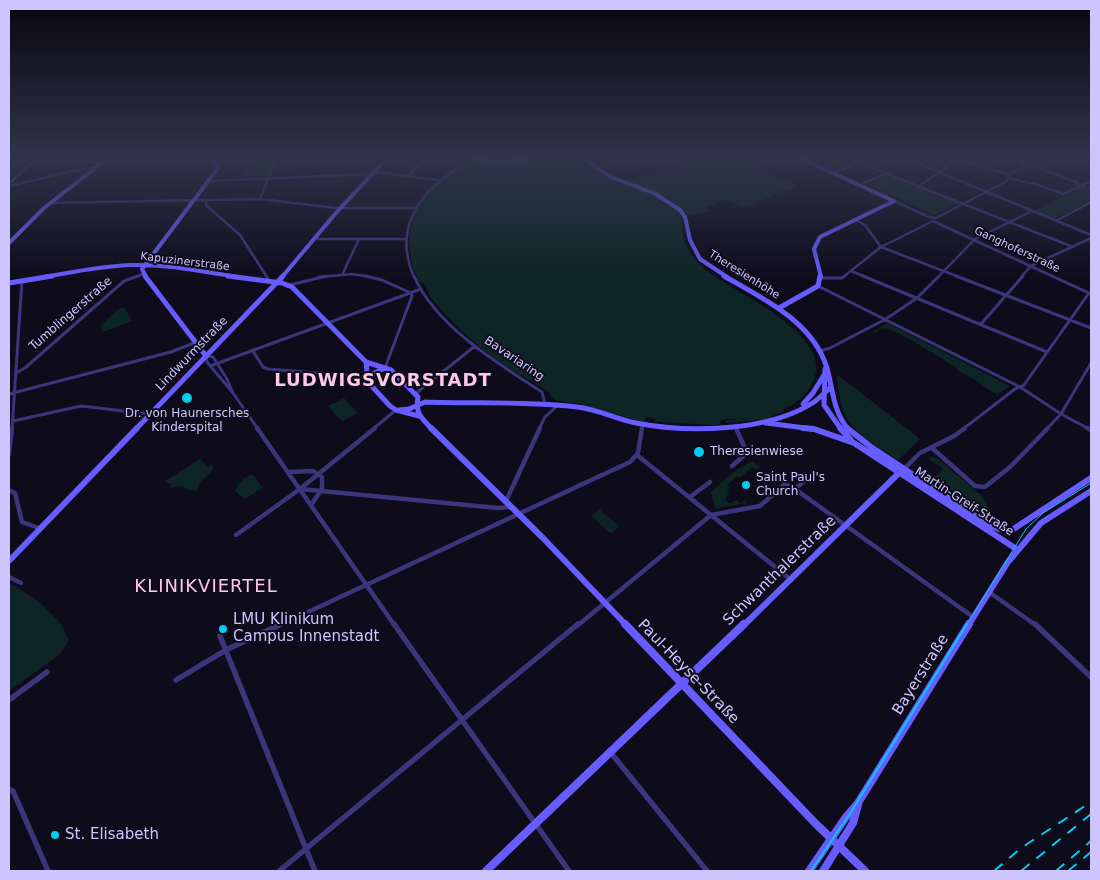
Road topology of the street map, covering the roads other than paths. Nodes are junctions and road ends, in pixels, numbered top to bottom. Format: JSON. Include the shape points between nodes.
{"nodes":[{"id":1,"x":54,"y":200,"type":"edge"},
{"id":2,"x":190,"y":200,"type":"edge"},
{"id":3,"x":193,"y":200,"type":"edge"},
{"id":4,"x":207,"y":200,"type":"edge"},
{"id":5,"x":269,"y":200,"type":"edge"},
{"id":6,"x":348,"y":200,"type":"edge"},
{"id":7,"x":422,"y":200,"type":"edge"},
{"id":8,"x":664,"y":200,"type":"edge"},
{"id":9,"x":958,"y":200,"type":"edge"},
{"id":10,"x":970,"y":200,"type":"edge"},
{"id":11,"x":1007,"y":200,"type":"edge"},
{"id":12,"x":894,"y":201,"type":"joint"},
{"id":13,"x":1091,"y":202,"type":"edge"},
{"id":14,"x":50,"y":203,"type":"junction"},
{"id":15,"x":965,"y":203,"type":"junction"},
{"id":16,"x":340,"y":208,"type":"junction"},
{"id":17,"x":415,"y":208,"type":"junction"},
{"id":18,"x":1032,"y":211,"type":"junction"},
{"id":19,"x":854,"y":219,"type":"junction"},
{"id":20,"x":1010,"y":221,"type":"junction"},
{"id":21,"x":1056,"y":221,"type":"junction"},
{"id":22,"x":1091,"y":237,"type":"edge"},
{"id":23,"x":315,"y":239,"type":"junction"},
{"id":24,"x":359,"y":239,"type":"junction"},
{"id":25,"x":405,"y":239,"type":"junction"},
{"id":26,"x":975,"y":240,"type":"junction"},
{"id":27,"x":9,"y":243,"type":"edge"},
{"id":28,"x":881,"y":247,"type":"junction"},
{"id":29,"x":1073,"y":247,"type":"junction"},
{"id":30,"x":1031,"y":266,"type":"junction"},
{"id":31,"x":143,"y":269,"type":"junction"},
{"id":32,"x":851,"y":271,"type":"junction"},
{"id":33,"x":944,"y":271,"type":"junction"},
{"id":34,"x":263,"y":273,"type":"junction"},
{"id":35,"x":343,"y":273,"type":"junction"},
{"id":36,"x":32,"y":278,"type":"junction"},
{"id":37,"x":821,"y":278,"type":"junction"},
{"id":38,"x":250,"y":279,"type":"junction"},
{"id":39,"x":22,"y":281,"type":"junction"},
{"id":40,"x":269,"y":281,"type":"junction"},
{"id":41,"x":9,"y":282,"type":"edge"},
{"id":42,"x":277,"y":282,"type":"junction"},
{"id":43,"x":289,"y":285,"type":"junction"},
{"id":44,"x":818,"y":286,"type":"junction"},
{"id":45,"x":421,"y":289,"type":"junction"},
{"id":46,"x":412,"y":292,"type":"junction"},
{"id":47,"x":1090,"y":293,"type":"edge"},
{"id":48,"x":1005,"y":295,"type":"junction"},
{"id":49,"x":917,"y":298,"type":"junction"},
{"id":50,"x":779,"y":308,"type":"junction"},
{"id":51,"x":886,"y":319,"type":"junction"},
{"id":52,"x":1070,"y":319,"type":"junction"},
{"id":53,"x":326,"y":324,"type":"junction"},
{"id":54,"x":981,"y":324,"type":"junction"},
{"id":55,"x":1091,"y":328,"type":"edge"},
{"id":56,"x":194,"y":343,"type":"junction"},
{"id":57,"x":475,"y":346,"type":"junction"},
{"id":58,"x":253,"y":351,"type":"junction"},
{"id":59,"x":820,"y":351,"type":"junction"},
{"id":60,"x":1047,"y":352,"type":"junction"},
{"id":61,"x":206,"y":356,"type":"junction"},
{"id":62,"x":366,"y":362,"type":"junction"},
{"id":63,"x":825,"y":362,"type":"junction"},
{"id":64,"x":1091,"y":363,"type":"edge"},
{"id":65,"x":218,"y":364,"type":"junction"},
{"id":66,"x":210,"y":366,"type":"junction"},
{"id":67,"x":385,"y":368,"type":"junction"},
{"id":68,"x":825,"y":370,"type":"junction"},
{"id":69,"x":16,"y":373,"type":"junction"},
{"id":70,"x":366,"y":377,"type":"junction"},
{"id":71,"x":1020,"y":387,"type":"junction"},
{"id":72,"x":831,"y":388,"type":"junction"},
{"id":73,"x":232,"y":393,"type":"junction"},
{"id":74,"x":813,"y":393,"type":"junction"},
{"id":75,"x":11,"y":394,"type":"edge"},
{"id":76,"x":823,"y":395,"type":"junction"},
{"id":77,"x":417,"y":396,"type":"junction"},
{"id":78,"x":425,"y":402,"type":"junction"},
{"id":79,"x":834,"y":402,"type":"junction"},
{"id":80,"x":545,"y":404,"type":"junction"},
{"id":81,"x":416,"y":405,"type":"junction"},
{"id":82,"x":556,"y":406,"type":"junction"},
{"id":83,"x":397,"y":410,"type":"junction"},
{"id":84,"x":796,"y":410,"type":"junction"},
{"id":85,"x":150,"y":414,"type":"junction"},
{"id":86,"x":1061,"y":414,"type":"junction"},
{"id":87,"x":419,"y":416,"type":"junction"},
{"id":88,"x":13,"y":421,"type":"junction"},
{"id":89,"x":759,"y":423,"type":"junction"},
{"id":90,"x":643,"y":424,"type":"junction"},
{"id":91,"x":735,"y":426,"type":"junction"},
{"id":92,"x":1091,"y":430,"type":"edge"},
{"id":93,"x":854,"y":443,"type":"junction"},
{"id":94,"x":932,"y":448,"type":"junction"},
{"id":95,"x":9,"y":454,"type":"edge"},
{"id":96,"x":637,"y":455,"type":"junction"},
{"id":97,"x":732,"y":466,"type":"dead end"},
{"id":98,"x":901,"y":471,"type":"junction"},
{"id":99,"x":288,"y":472,"type":"junction"},
{"id":100,"x":318,"y":473,"type":"junction"},
{"id":101,"x":812,"y":474,"type":"dead end"},
{"id":102,"x":1091,"y":478,"type":"edge"},
{"id":103,"x":710,"y":482,"type":"dead end"},
{"id":104,"x":300,"y":488,"type":"junction"},
{"id":105,"x":795,"y":489,"type":"junction"},
{"id":106,"x":9,"y":490,"type":"edge"},
{"id":107,"x":322,"y":490,"type":"junction"},
{"id":108,"x":1091,"y":490,"type":"edge"},
{"id":109,"x":690,"y":497,"type":"junction"},
{"id":110,"x":506,"y":501,"type":"junction"},
{"id":111,"x":311,"y":505,"type":"junction"},
{"id":112,"x":512,"y":507,"type":"junction"},
{"id":113,"x":519,"y":514,"type":"junction"},
{"id":114,"x":711,"y":515,"type":"junction"},
{"id":115,"x":846,"y":525,"type":"junction"},
{"id":116,"x":39,"y":528,"type":"junction"},
{"id":117,"x":236,"y":535,"type":"dead end"},
{"id":118,"x":1016,"y":548,"type":"junction"},
{"id":119,"x":9,"y":561,"type":"edge"},
{"id":120,"x":9,"y":577,"type":"edge"},
{"id":121,"x":790,"y":579,"type":"junction"},
{"id":122,"x":21,"y":583,"type":"dead end"},
{"id":123,"x":365,"y":585,"type":"junction"},
{"id":124,"x":989,"y":592,"type":"junction"},
{"id":125,"x":604,"y":604,"type":"junction"},
{"id":126,"x":973,"y":617,"type":"junction"},
{"id":127,"x":220,"y":636,"type":"dead end"},
{"id":128,"x":226,"y":650,"type":"junction"},
{"id":129,"x":47,"y":672,"type":"dead end"},
{"id":130,"x":1091,"y":677,"type":"edge"},
{"id":131,"x":176,"y":680,"type":"dead end"},
{"id":132,"x":682,"y":685,"type":"junction"},
{"id":133,"x":9,"y":700,"type":"edge"},
{"id":134,"x":460,"y":720,"type":"junction"},
{"id":135,"x":611,"y":752,"type":"junction"},
{"id":136,"x":9,"y":789,"type":"edge"},
{"id":137,"x":858,"y":803,"type":"junction"},
{"id":138,"x":534,"y":824,"type":"junction"},
{"id":139,"x":831,"y":839,"type":"junction"},
{"id":140,"x":839,"y":846,"type":"junction"},
{"id":141,"x":306,"y":849,"type":"junction"},
{"id":142,"x":48,"y":871,"type":"edge"},
{"id":143,"x":279,"y":871,"type":"edge"},
{"id":144,"x":315,"y":871,"type":"edge"},
{"id":145,"x":486,"y":871,"type":"edge"},
{"id":146,"x":569,"y":871,"type":"edge"},
{"id":147,"x":707,"y":871,"type":"edge"},
{"id":148,"x":809,"y":871,"type":"edge"},
{"id":149,"x":823,"y":871,"type":"edge"},
{"id":150,"x":865,"y":871,"type":"edge"}],
"edges":[{"from":1,"to":14,"type":"main road"},
{"from":2,"to":14,"type":"street"},
{"from":3,"to":31,"type":"main road","name":"Tumblingerstraße"},
{"from":4,"to":34,"type":"street","via":[[205,204],[240,235]]},
{"from":5,"to":16,"type":"street"},
{"from":6,"to":16,"type":"main road","name":"Lindwurmstraße"},
{"from":7,"to":17,"type":"street","name":"Bavariaring"},
{"from":8,"to":50,"type":"main road","name":"Theresienhöhe","via":[[685,217],[690,240],[706,265]]},
{"from":9,"to":15,"type":"street"},
{"from":10,"to":15,"type":"street"},
{"from":11,"to":18,"type":"street"},
{"from":12,"to":15,"type":"street","via":[[934,218]]},
{"from":12,"to":19,"type":"main road"},
{"from":13,"to":21,"type":"street"},
{"from":14,"to":27,"type":"main road"},
{"from":15,"to":20,"type":"street"},
{"from":16,"to":17,"type":"street"},
{"from":16,"to":23,"type":"main road","name":"Lindwurmstraße"},
{"from":17,"to":25,"type":"street","name":"Bavariaring"},
{"from":18,"to":20,"type":"street"},
{"from":18,"to":21,"type":"street"},
{"from":19,"to":28,"type":"street","via":[[866,225]]},
{"from":19,"to":37,"type":"main road","via":[[826,233],[816,242],[814,254]]},
{"from":20,"to":26,"type":"street"},
{"from":20,"to":29,"type":"street"},
{"from":21,"to":22,"type":"street"},
{"from":22,"to":29,"type":"street"},
{"from":23,"to":24,"type":"street"},
{"from":23,"to":42,"type":"main road","name":"Lindwurmstraße"},
{"from":24,"to":25,"type":"street"},
{"from":24,"to":35,"type":"street"},
{"from":25,"to":45,"type":"street","name":"Bavariaring","via":[[408,263]]},
{"from":26,"to":28,"type":"street","name":"Ganghoferstraße","via":[[931,221]]},
{"from":26,"to":30,"type":"street","name":"Ganghoferstraße"},
{"from":26,"to":33,"type":"street"},
{"from":28,"to":32,"type":"street"},
{"from":28,"to":33,"type":"street"},
{"from":29,"to":30,"type":"street"},
{"from":30,"to":47,"type":"street","name":"Ganghoferstraße"},
{"from":30,"to":48,"type":"street"},
{"from":31,"to":36,"type":"main road","name":"Kapuzinerstraße","via":[[110,266]]},
{"from":31,"to":38,"type":"main road","name":"Kapuzinerstraße"},
{"from":31,"to":56,"type":"main road"},
{"from":31,"to":69,"type":"street","name":"Tumblingerstraße","via":[[125,280]]},
{"from":32,"to":37,"type":"street","via":[[839,279]]},
{"from":32,"to":49,"type":"street"},
{"from":33,"to":48,"type":"street"},
{"from":33,"to":49,"type":"street"},
{"from":34,"to":38,"type":"street"},
{"from":34,"to":40,"type":"street"},
{"from":35,"to":43,"type":"street"},
{"from":35,"to":46,"type":"street","via":[[376,277]]},
{"from":36,"to":39,"type":"main road","name":"Kapuzinerstraße"},
{"from":36,"to":41,"type":"main road","name":"Kapuzinerstraße"},
{"from":37,"to":44,"type":"main road"},
{"from":38,"to":40,"type":"main road","name":"Kapuzinerstraße"},
{"from":39,"to":41,"type":"main road","name":"Kapuzinerstraße"},
{"from":39,"to":69,"type":"street"},
{"from":40,"to":42,"type":"main road","name":"Kapuzinerstraße"},
{"from":42,"to":43,"type":"main road","name":"Kapuzinerstraße"},
{"from":42,"to":61,"type":"main road","name":"Lindwurmstraße"},
{"from":43,"to":53,"type":"main road"},
{"from":44,"to":50,"type":"main road"},
{"from":44,"to":51,"type":"street"},
{"from":45,"to":46,"type":"street"},
{"from":45,"to":57,"type":"street","name":"Bavariaring","via":[[445,318]]},
{"from":46,"to":53,"type":"street"},
{"from":46,"to":67,"type":"street"},
{"from":47,"to":52,"type":"street","name":"Schwanthalerstraße"},
{"from":48,"to":52,"type":"street"},
{"from":48,"to":54,"type":"street"},
{"from":49,"to":51,"type":"street"},
{"from":49,"to":54,"type":"street"},
{"from":50,"to":59,"type":"main road","name":"Theresienhöhe","via":[[804,330]]},
{"from":51,"to":59,"type":"street"},
{"from":51,"to":71,"type":"street"},
{"from":52,"to":55,"type":"street"},
{"from":52,"to":60,"type":"street","name":"Schwanthalerstraße"},
{"from":53,"to":58,"type":"street"},
{"from":53,"to":62,"type":"main road"},
{"from":54,"to":60,"type":"street"},
{"from":56,"to":61,"type":"main road"},
{"from":56,"to":75,"type":"street"},
{"from":57,"to":77,"type":"street"},
{"from":57,"to":80,"type":"street","name":"Bavariaring","via":[[542,392]]},
{"from":58,"to":65,"type":"street"},
{"from":58,"to":70,"type":"street","via":[[263,367],[268,369]]},
{"from":59,"to":63,"type":"main road","name":"Theresienhöhe"},
{"from":60,"to":71,"type":"street","name":"Schwanthalerstraße"},
{"from":61,"to":65,"type":"street"},
{"from":61,"to":66,"type":"street"},
{"from":61,"to":85,"type":"main road","name":"Lindwurmstraße"},
{"from":62,"to":67,"type":"main road"},
{"from":62,"to":70,"type":"main road"},
{"from":63,"to":68,"type":"main road","name":"Theresienhöhe"},
{"from":63,"to":72,"type":"main road","name":"Theresienhöhe"},
{"from":64,"to":86,"type":"street"},
{"from":65,"to":66,"type":"street"},
{"from":65,"to":73,"type":"street"},
{"from":66,"to":73,"type":"street"},
{"from":67,"to":70,"type":"main road"},
{"from":67,"to":77,"type":"main road"},
{"from":68,"to":74,"type":"main road"},
{"from":68,"to":76,"type":"main road","name":"Theresienhöhe"},
{"from":69,"to":75,"type":"street"},
{"from":70,"to":83,"type":"main road"},
{"from":71,"to":86,"type":"street"},
{"from":71,"to":94,"type":"street","name":"Schwanthalerstraße","via":[[954,436]]},
{"from":72,"to":76,"type":"main road"},
{"from":72,"to":79,"type":"main road","name":"Theresienhöhe"},
{"from":73,"to":99,"type":"street"},
{"from":74,"to":76,"type":"main road"},
{"from":74,"to":84,"type":"main road"},
{"from":75,"to":88,"type":"street"},
{"from":76,"to":79,"type":"main road"},
{"from":76,"to":84,"type":"main road"},
{"from":76,"to":93,"type":"main road","name":"Theresienhöhe","via":[[829,415]]},
{"from":77,"to":78,"type":"main road"},
{"from":77,"to":81,"type":"main road"},
{"from":78,"to":80,"type":"main road"},
{"from":78,"to":81,"type":"main road"},
{"from":79,"to":98,"type":"main road","name":"Theresienhöhe","via":[[844,424]]},
{"from":80,"to":82,"type":"main road"},
{"from":81,"to":83,"type":"main road"},
{"from":81,"to":87,"type":"main road"},
{"from":82,"to":90,"type":"main road","via":[[580,407]]},
{"from":82,"to":110,"type":"street","via":[[545,417]]},
{"from":83,"to":87,"type":"main road"},
{"from":83,"to":100,"type":"street"},
{"from":84,"to":89,"type":"main road"},
{"from":85,"to":88,"type":"street","via":[[81,406]]},
{"from":85,"to":116,"type":"main road","name":"Lindwurmstraße"},
{"from":86,"to":92,"type":"street"},
{"from":86,"to":94,"type":"street","via":[[1010,467],[985,487],[975,486]]},
{"from":87,"to":110,"type":"main road","name":"Paul-Heyse-Straße"},
{"from":88,"to":95,"type":"street"},
{"from":89,"to":91,"type":"main road"},
{"from":89,"to":93,"type":"main road","via":[[806,428]]},
{"from":90,"to":91,"type":"main road"},
{"from":90,"to":96,"type":"street"},
{"from":91,"to":97,"type":"street","via":[[747,453]]},
{"from":93,"to":98,"type":"main road"},
{"from":94,"to":98,"type":"street","name":"Schwanthalerstraße"},
{"from":96,"to":109,"type":"street"},
{"from":96,"to":113,"type":"street","via":[[624,465]]},
{"from":98,"to":102,"type":"main road","name":"Martin-Greif-Straße","via":[[993,527],[1007,530],[1022,524]]},
{"from":98,"to":115,"type":"main road","name":"Schwanthalerstraße"},
{"from":98,"to":118,"type":"main road","name":"Martin-Greif-Straße"},
{"from":99,"to":100,"type":"street","via":[[305,470]]},
{"from":99,"to":104,"type":"street"},
{"from":100,"to":104,"type":"street"},
{"from":100,"to":107,"type":"street","via":[[323,480]]},
{"from":101,"to":105,"type":"street"},
{"from":103,"to":109,"type":"street"},
{"from":104,"to":107,"type":"street"},
{"from":104,"to":111,"type":"street"},
{"from":104,"to":117,"type":"street"},
{"from":105,"to":114,"type":"street","via":[[783,485],[757,507]]},
{"from":105,"to":115,"type":"street"},
{"from":106,"to":116,"type":"street","via":[[14,492],[22,522]]},
{"from":107,"to":111,"type":"street"},
{"from":107,"to":112,"type":"street"},
{"from":108,"to":118,"type":"main road","name":"Bayerstraße","via":[[1041,523]]},
{"from":109,"to":114,"type":"street"},
{"from":110,"to":112,"type":"main road","name":"Paul-Heyse-Straße"},
{"from":111,"to":123,"type":"street"},
{"from":112,"to":113,"type":"main road","name":"Paul-Heyse-Straße"},
{"from":113,"to":123,"type":"street"},
{"from":113,"to":125,"type":"main road","name":"Paul-Heyse-Straße"},
{"from":114,"to":121,"type":"street"},
{"from":114,"to":125,"type":"street"},
{"from":115,"to":121,"type":"main road","name":"Schwanthalerstraße"},
{"from":115,"to":126,"type":"street"},
{"from":116,"to":119,"type":"main road","name":"Lindwurmstraße"},
{"from":118,"to":124,"type":"main road","name":"Bayerstraße"},
{"from":120,"to":122,"type":"street"},
{"from":121,"to":132,"type":"main road","name":"Schwanthalerstraße"},
{"from":123,"to":128,"type":"street"},
{"from":123,"to":134,"type":"street"},
{"from":124,"to":126,"type":"main road","name":"Bayerstraße"},
{"from":124,"to":130,"type":"street","via":[[1036,625]]},
{"from":125,"to":132,"type":"main road","name":"Paul-Heyse-Straße"},
{"from":125,"to":134,"type":"street"},
{"from":126,"to":137,"type":"main road","name":"Bayerstraße"},
{"from":127,"to":128,"type":"street"},
{"from":128,"to":131,"type":"street"},
{"from":128,"to":141,"type":"street"},
{"from":129,"to":133,"type":"street"},
{"from":132,"to":135,"type":"main road","name":"Schwanthalerstraße"},
{"from":132,"to":139,"type":"main road","name":"Paul-Heyse-Straße"},
{"from":134,"to":138,"type":"street"},
{"from":134,"to":141,"type":"street"},
{"from":135,"to":138,"type":"main road","name":"Schwanthalerstraße"},
{"from":135,"to":147,"type":"street"},
{"from":136,"to":142,"type":"street","via":[[13,791]]},
{"from":137,"to":139,"type":"main road","name":"Bayerstraße"},
{"from":137,"to":140,"type":"main road","name":"Bayerstraße","via":[[853,823]]},
{"from":138,"to":145,"type":"main road","name":"Schwanthalerstraße"},
{"from":138,"to":146,"type":"street"},
{"from":139,"to":140,"type":"main road","name":"Paul-Heyse-Straße"},
{"from":139,"to":148,"type":"main road","name":"Bayerstraße"},
{"from":140,"to":149,"type":"main road","name":"Bayerstraße"},
{"from":140,"to":150,"type":"main road","name":"Paul-Heyse-Straße"},
{"from":141,"to":143,"type":"street"},
{"from":141,"to":144,"type":"street"}]}
